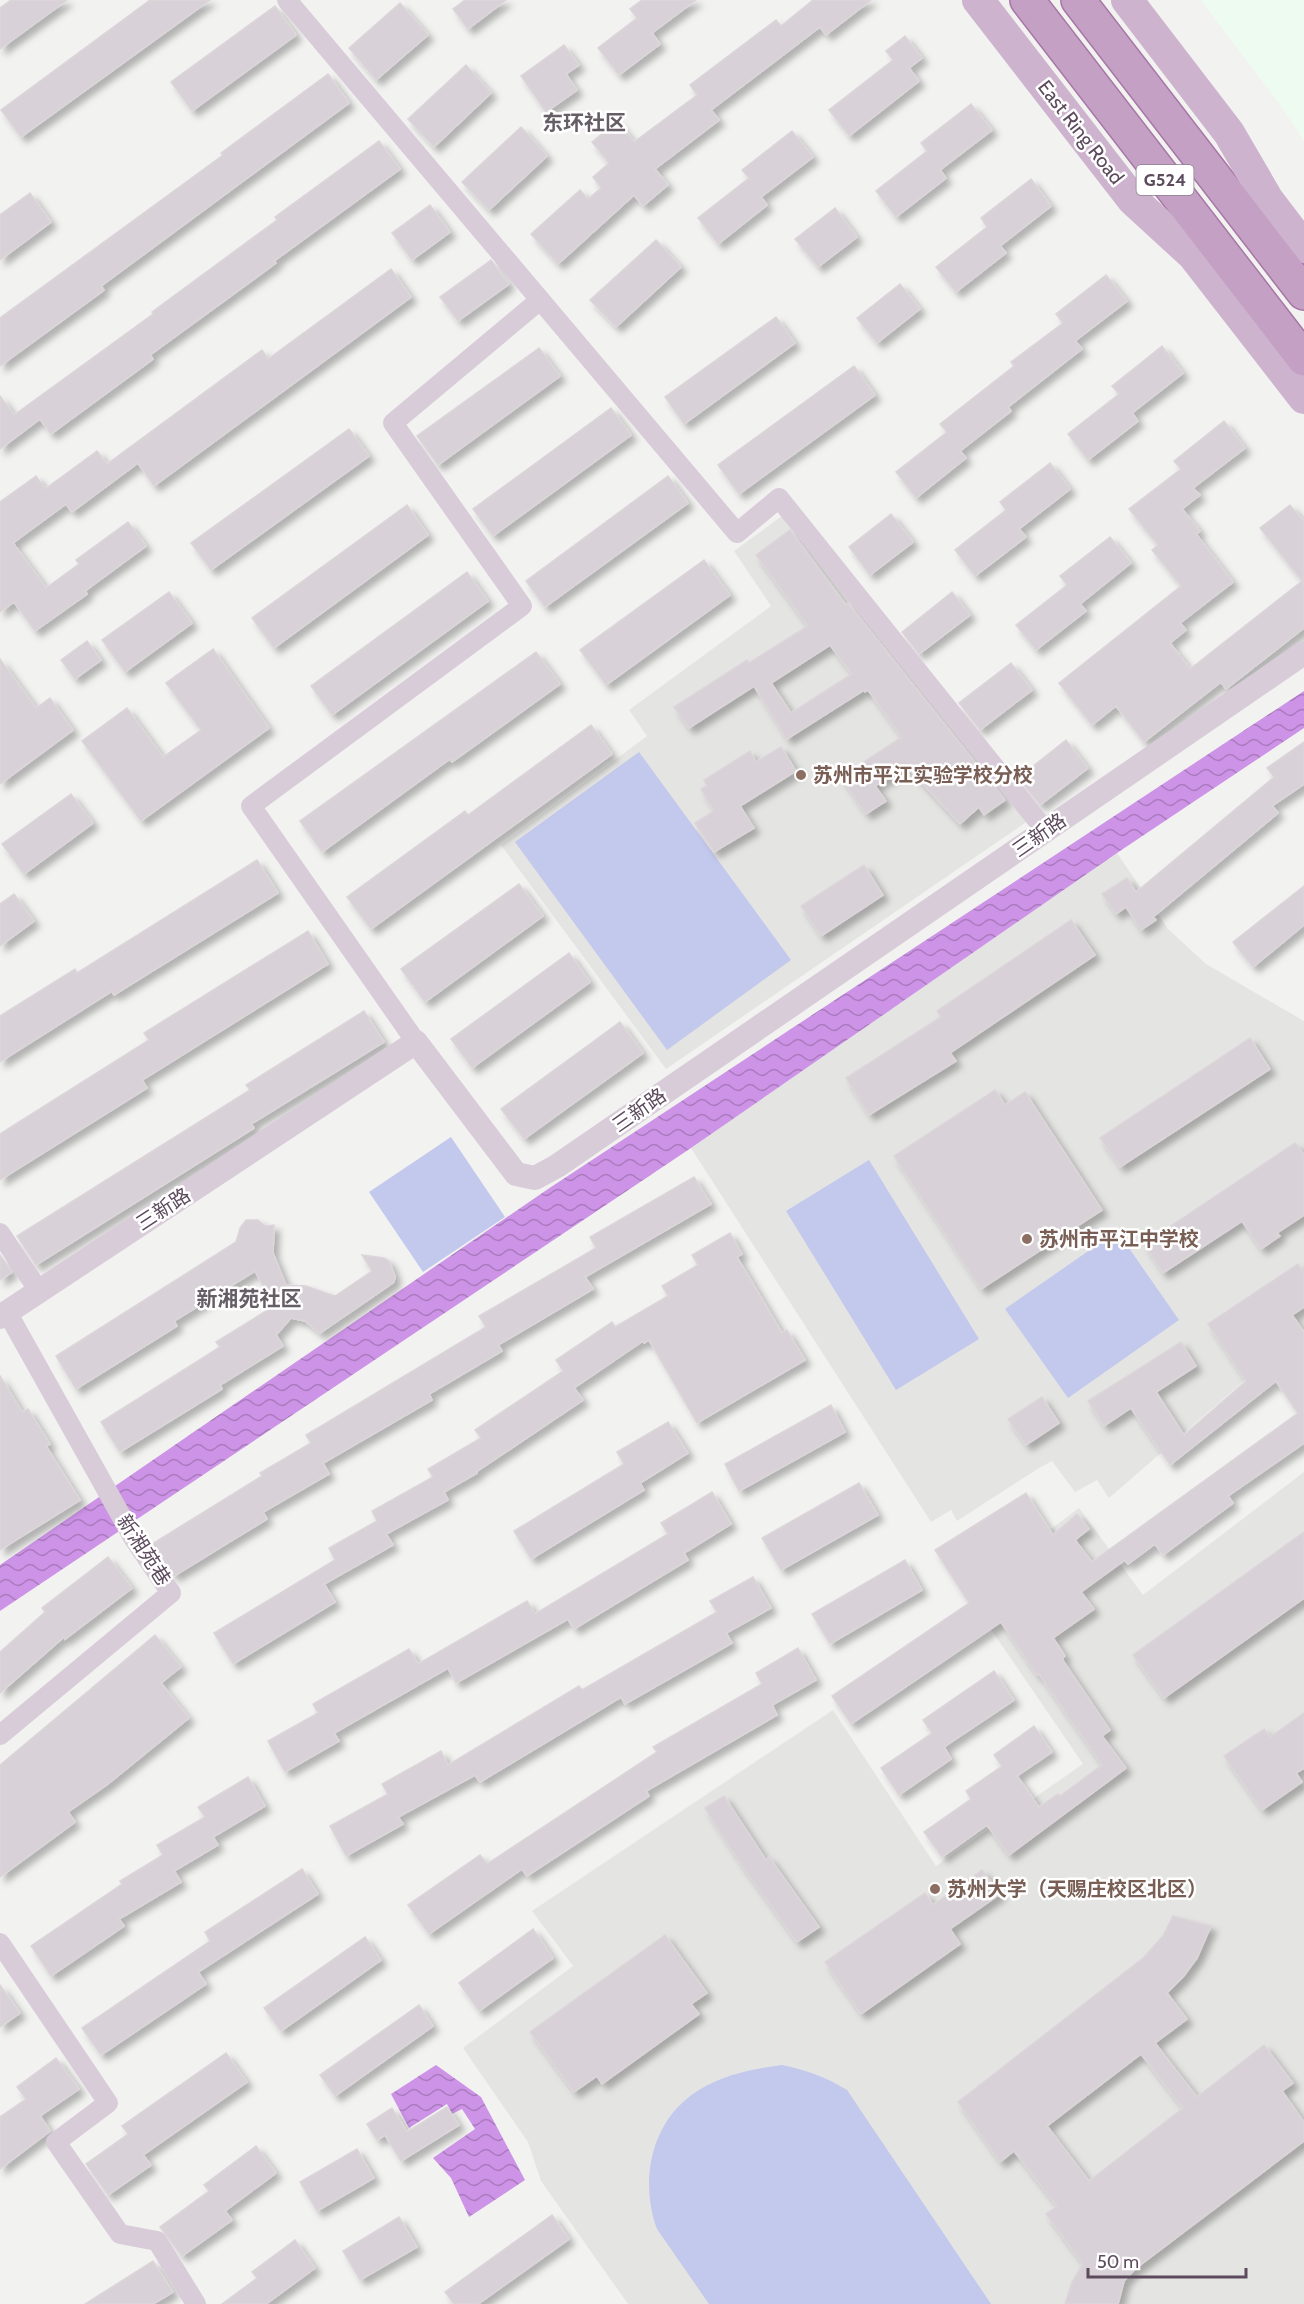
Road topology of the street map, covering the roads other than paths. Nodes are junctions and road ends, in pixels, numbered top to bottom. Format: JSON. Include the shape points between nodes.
{"nodes":[{"id":1,"x":287,"y":0,"type":"edge"},
{"id":2,"x":978,"y":0,"type":"edge"},
{"id":3,"x":1026,"y":0,"type":"edge"},
{"id":4,"x":1078,"y":0,"type":"edge"},
{"id":5,"x":1127,"y":0,"type":"edge"},
{"id":6,"x":1304,"y":247,"type":"edge"},
{"id":7,"x":1304,"y":293,"type":"edge"},
{"id":8,"x":540,"y":300,"type":"junction"},
{"id":9,"x":1304,"y":360,"type":"edge"},
{"id":10,"x":1304,"y":398,"type":"edge"},
{"id":11,"x":1304,"y":653,"type":"edge"},
{"id":12,"x":1045,"y":830,"type":"junction"},
{"id":13,"x":416,"y":1042,"type":"junction"},
{"id":14,"x":0,"y":1233,"type":"edge"},
{"id":15,"x":39,"y":1292,"type":"junction"},
{"id":16,"x":4,"y":1315,"type":"edge"},
{"id":17,"x":0,"y":1735,"type":"edge"},
{"id":18,"x":0,"y":1943,"type":"edge"},
{"id":19,"x":196,"y":2304,"type":"edge"}],
"edges":[{"from":1,"to":8,"type":"street"},
{"from":2,"to":10,"type":"main road","name":"East Ring Road","via":[[1133,200],[1192,255]]},
{"from":3,"to":9,"type":"highway","number":"G524"},
{"from":4,"to":7,"type":"highway","number":"G524"},
{"from":5,"to":6,"type":"main road","via":[[1229,133],[1268,200]]},
{"from":8,"to":12,"type":"street","via":[[737,533],[779,498]]},
{"from":8,"to":13,"type":"street","via":[[393,423],[522,606],[251,806]]},
{"from":11,"to":12,"type":"street","name":"三新路"},
{"from":12,"to":13,"type":"street","name":"三新路","via":[[536,1178],[516,1174]]},
{"from":13,"to":15,"type":"street","name":"三新路"},
{"from":14,"to":15,"type":"street"},
{"from":15,"to":16,"type":"street","name":"三新路"},
{"from":16,"to":17,"type":"street","name":"新湘苑巷","via":[[105,1489],[171,1593]]},
{"from":18,"to":19,"type":"street","via":[[108,2103],[56,2142],[120,2234],[156,2241]]}]}
